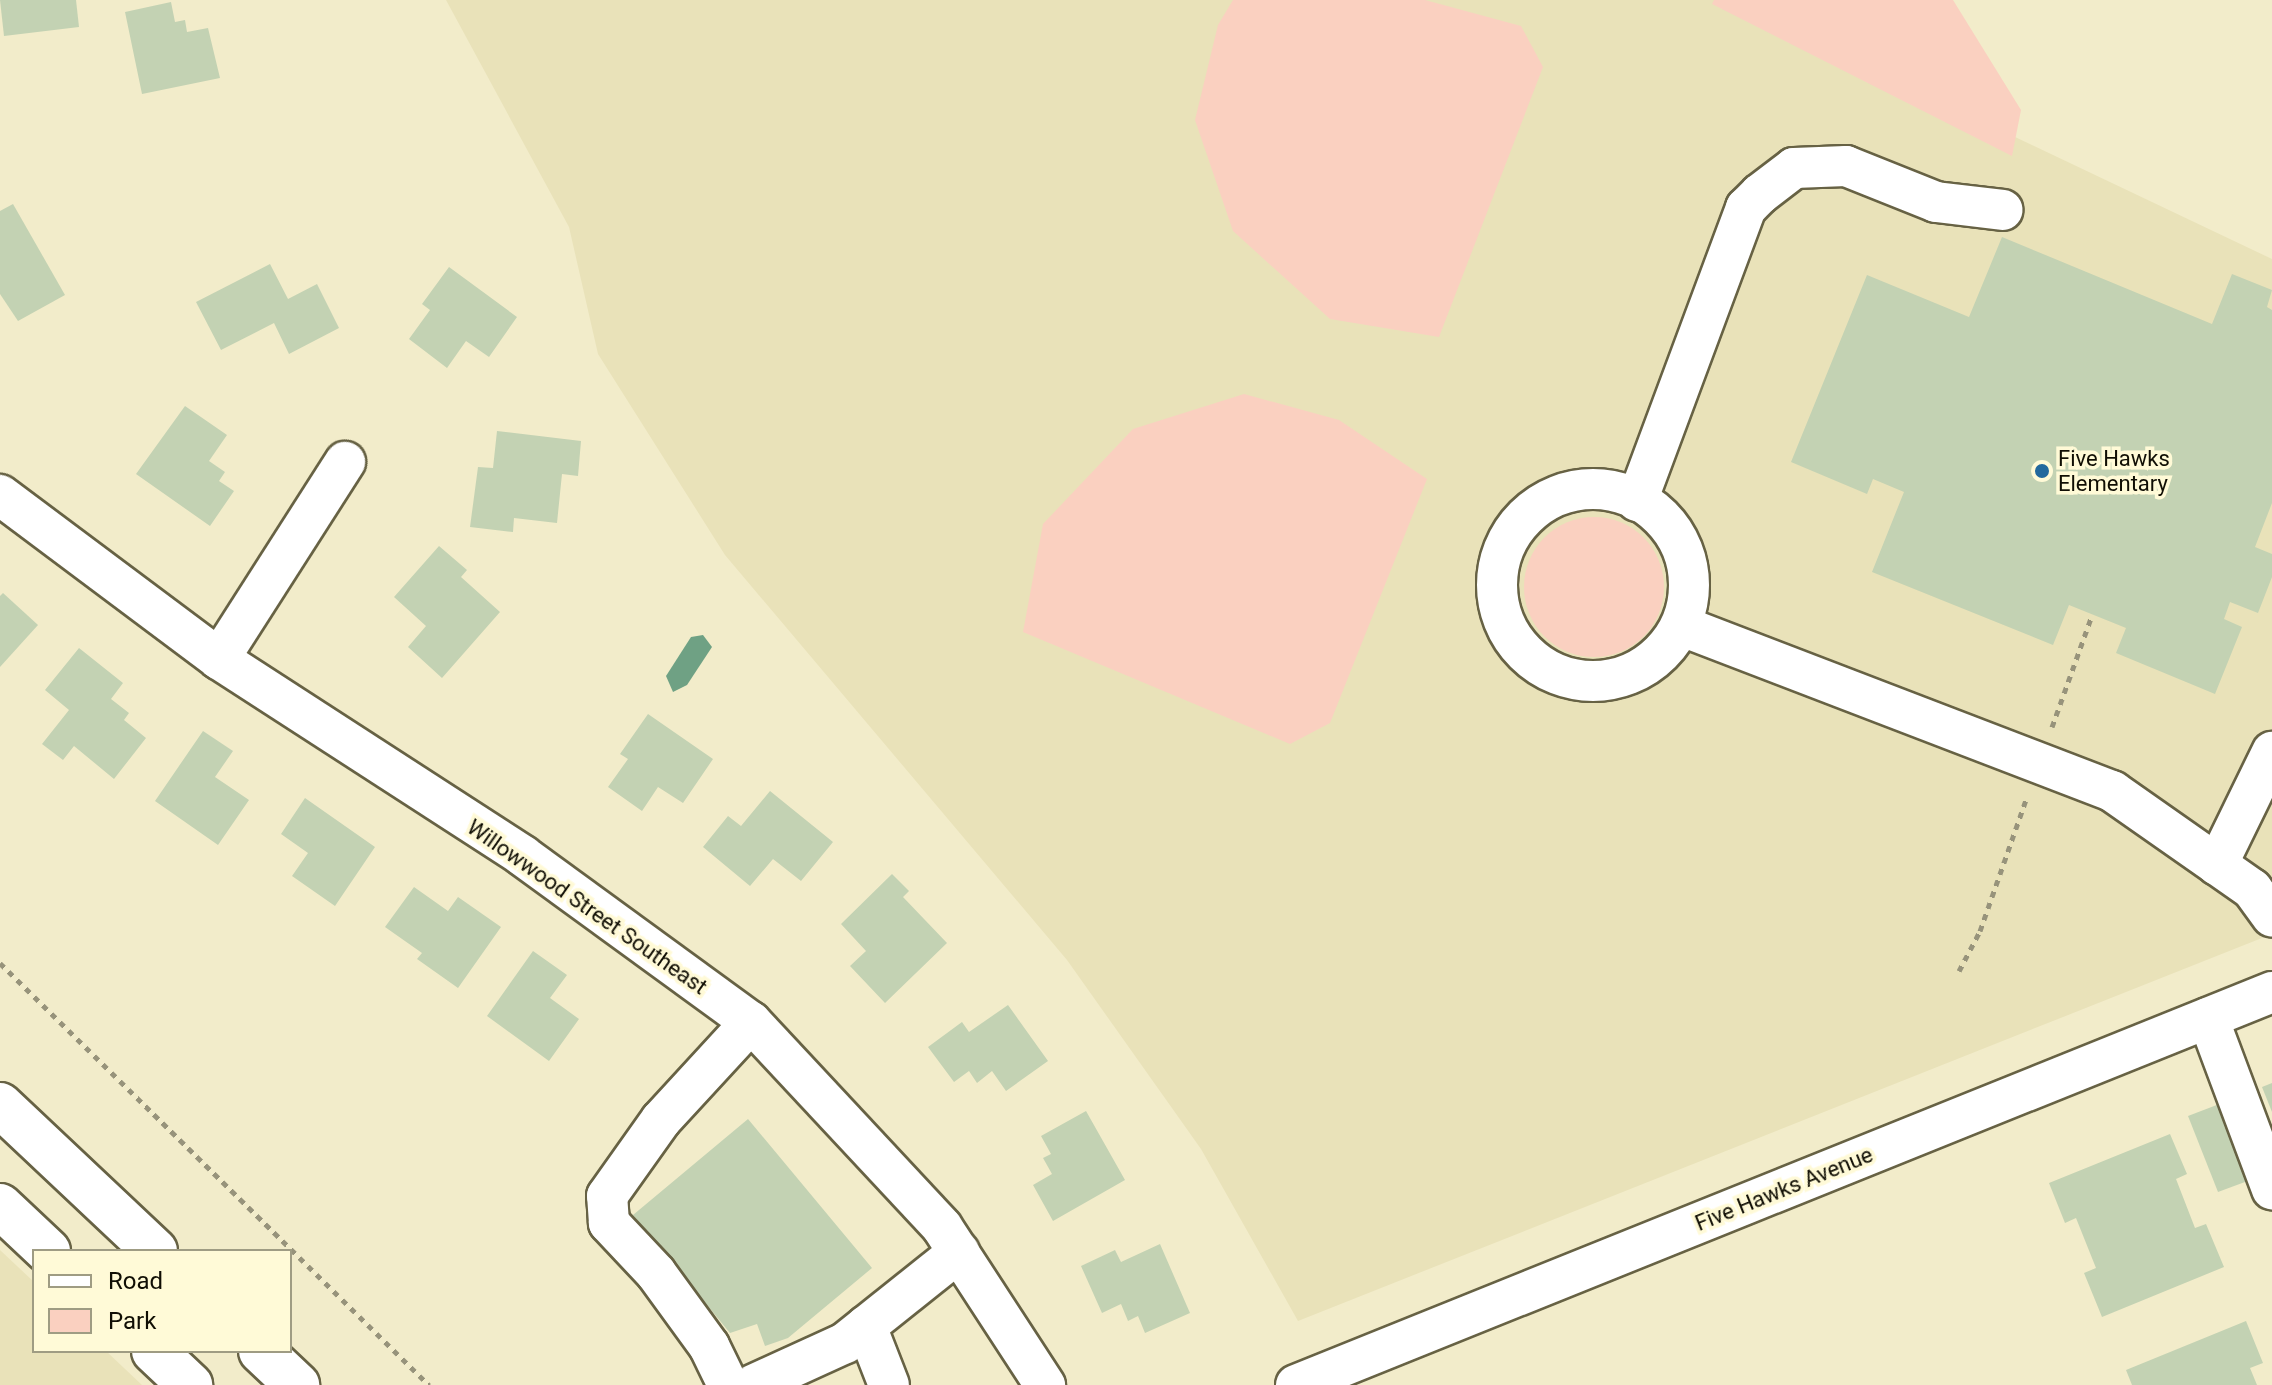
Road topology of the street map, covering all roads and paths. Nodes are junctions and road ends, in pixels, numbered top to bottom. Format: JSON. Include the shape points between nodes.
{"nodes":[{"id":1,"x":2003,"y":210,"type":"dead end"},
{"id":2,"x":345,"y":462,"type":"dead end"},
{"id":3,"x":0,"y":495,"type":"edge"},
{"id":4,"x":1637,"y":501,"type":"junction"},
{"id":5,"x":1682,"y":626,"type":"junction"},
{"id":6,"x":219,"y":659,"type":"junction"},
{"id":7,"x":2272,"y":752,"type":"edge"},
{"id":8,"x":2217,"y":865,"type":"junction"},
{"id":9,"x":2265,"y":896,"type":"edge"},
{"id":10,"x":0,"y":963,"type":"edge"},
{"id":11,"x":2272,"y":992,"type":"edge"},
{"id":12,"x":2208,"y":1018,"type":"junction"},
{"id":13,"x":751,"y":1022,"type":"junction"},
{"id":14,"x":0,"y":1105,"type":"edge"},
{"id":15,"x":2272,"y":1189,"type":"edge"},
{"id":16,"x":0,"y":1206,"type":"edge"},
{"id":17,"x":46,"y":1249,"type":"edge"},
{"id":18,"x":153,"y":1249,"type":"edge"},
{"id":19,"x":291,"y":1249,"type":"edge"},
{"id":20,"x":292,"y":1250,"type":"edge"},
{"id":21,"x":959,"y":1252,"type":"junction"},
{"id":22,"x":866,"y":1326,"type":"junction"},
{"id":23,"x":156,"y":1353,"type":"edge"},
{"id":24,"x":263,"y":1353,"type":"edge"},
{"id":25,"x":190,"y":1385,"type":"edge"},
{"id":26,"x":297,"y":1385,"type":"edge"},
{"id":27,"x":429,"y":1385,"type":"edge"},
{"id":28,"x":728,"y":1385,"type":"edge"},
{"id":29,"x":753,"y":1385,"type":"edge"},
{"id":30,"x":889,"y":1385,"type":"edge"},
{"id":31,"x":1045,"y":1385,"type":"edge"},
{"id":32,"x":1296,"y":1385,"type":"edge"}],
"edges":[{"from":1,"to":4,"type":"street","via":[[1936,202],[1846,166],[1794,168],[1760,194],[1746,208]]},
{"from":2,"to":6,"type":"street"},
{"from":3,"to":6,"type":"street","name":"Willowwood Street Southeast"},
{"from":4,"to":5,"type":"street","via":[[1653,507],[1675,531],[1691,573]]},
{"from":4,"to":5,"type":"street","via":[[1602,486],[1549,496],[1519,520],[1505,541],[1496,576],[1500,614],[1533,662],[1563,678],[1596,683],[1630,676],[1663,654]]},
{"from":5,"to":8,"type":"street","via":[[2112,791]]},
{"from":6,"to":13,"type":"street","name":"Willowwood Street Southeast","via":[[523,856]]},
{"from":7,"to":8,"type":"street"},
{"from":8,"to":9,"type":"street"},
{"from":10,"to":19,"type":"path"},
{"from":11,"to":12,"type":"street","name":"Five Hawks Avenue"},
{"from":12,"to":15,"type":"street"},
{"from":12,"to":32,"type":"street","name":"Five Hawks Avenue"},
{"from":13,"to":21,"type":"street","name":"Willowwood Street Southeast","via":[[942,1227]]},
{"from":13,"to":28,"type":"street","via":[[634,1155],[607,1196],[609,1223],[674,1297],[709,1346]]},
{"from":14,"to":18,"type":"main road"},
{"from":16,"to":17,"type":"main road"},
{"from":20,"to":27,"type":"path"},
{"from":21,"to":22,"type":"street"},
{"from":21,"to":31,"type":"street","name":"Willowwood Street Southeast"},
{"from":22,"to":29,"type":"street","via":[[845,1343]]},
{"from":22,"to":30,"type":"street"},
{"from":23,"to":25,"type":"main road"},
{"from":24,"to":26,"type":"main road"}]}
